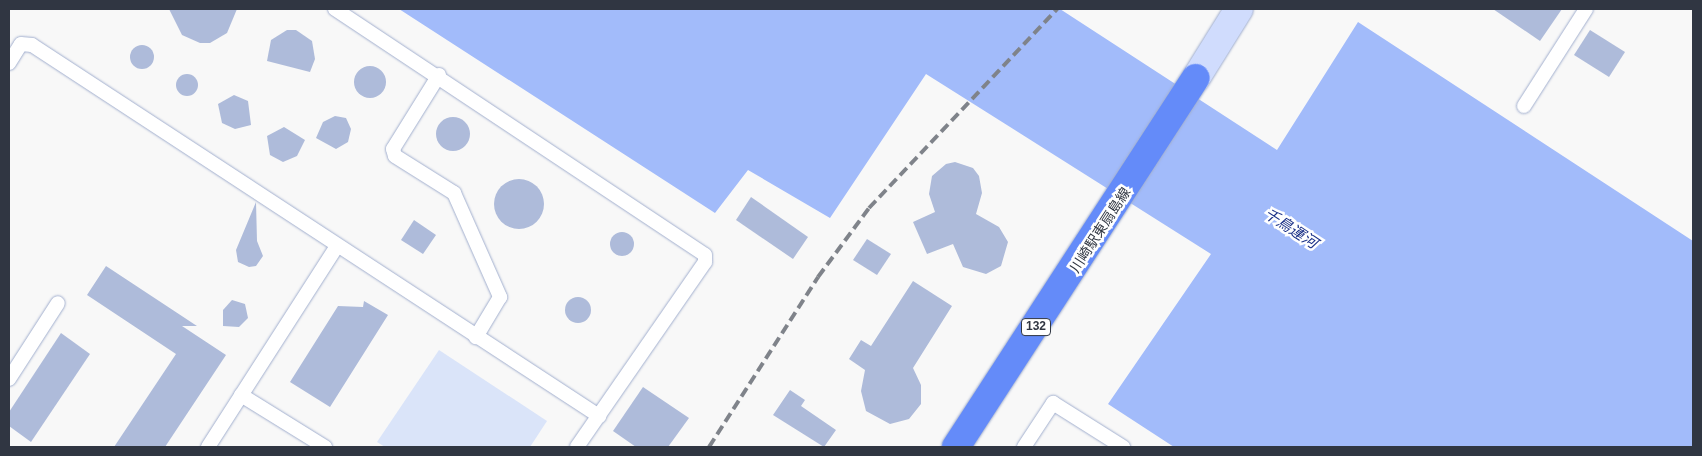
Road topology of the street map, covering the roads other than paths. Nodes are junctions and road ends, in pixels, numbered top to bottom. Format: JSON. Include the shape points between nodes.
{"nodes":[{"id":1,"x":335,"y":9,"type":"edge"},
{"id":2,"x":1239,"y":9,"type":"edge"},
{"id":3,"x":1586,"y":9,"type":"edge"},
{"id":4,"x":9,"y":63,"type":"edge"},
{"id":5,"x":439,"y":75,"type":"junction"},
{"id":6,"x":1196,"y":78,"type":"joint"},
{"id":7,"x":1524,"y":106,"type":"dead end"},
{"id":8,"x":337,"y":246,"type":"junction"},
{"id":9,"x":58,"y":303,"type":"dead end"},
{"id":10,"x":476,"y":337,"type":"junction"},
{"id":11,"x":9,"y":379,"type":"edge"},
{"id":12,"x":241,"y":395,"type":"junction"},
{"id":13,"x":598,"y":416,"type":"junction"},
{"id":14,"x":208,"y":447,"type":"edge"},
{"id":15,"x":326,"y":447,"type":"edge"},
{"id":16,"x":577,"y":447,"type":"edge"},
{"id":17,"x":956,"y":447,"type":"edge"},
{"id":18,"x":1024,"y":447,"type":"edge"},
{"id":19,"x":1123,"y":447,"type":"edge"}],
"edges":[{"from":1,"to":5,"type":"lane"},
{"from":2,"to":6,"type":"street","name":"川崎駅東扇島線","number":"132"},
{"from":3,"to":7,"type":"lane"},
{"from":4,"to":8,"type":"lane","via":[[21,44],[32,44]]},
{"from":5,"to":10,"type":"lane","via":[[393,149],[396,156],[454,193],[500,296]]},
{"from":5,"to":13,"type":"lane","via":[[704,255],[705,262]]},
{"from":6,"to":17,"type":"highway","name":"川崎駅東扇島線","number":"132","via":[[1116,206]]},
{"from":8,"to":10,"type":"lane"},
{"from":8,"to":12,"type":"lane"},
{"from":9,"to":11,"type":"lane"},
{"from":10,"to":13,"type":"lane"},
{"from":12,"to":14,"type":"lane"},
{"from":12,"to":15,"type":"lane"},
{"from":13,"to":16,"type":"lane"},
{"from":18,"to":19,"type":"lane","via":[[1053,403]]}]}
